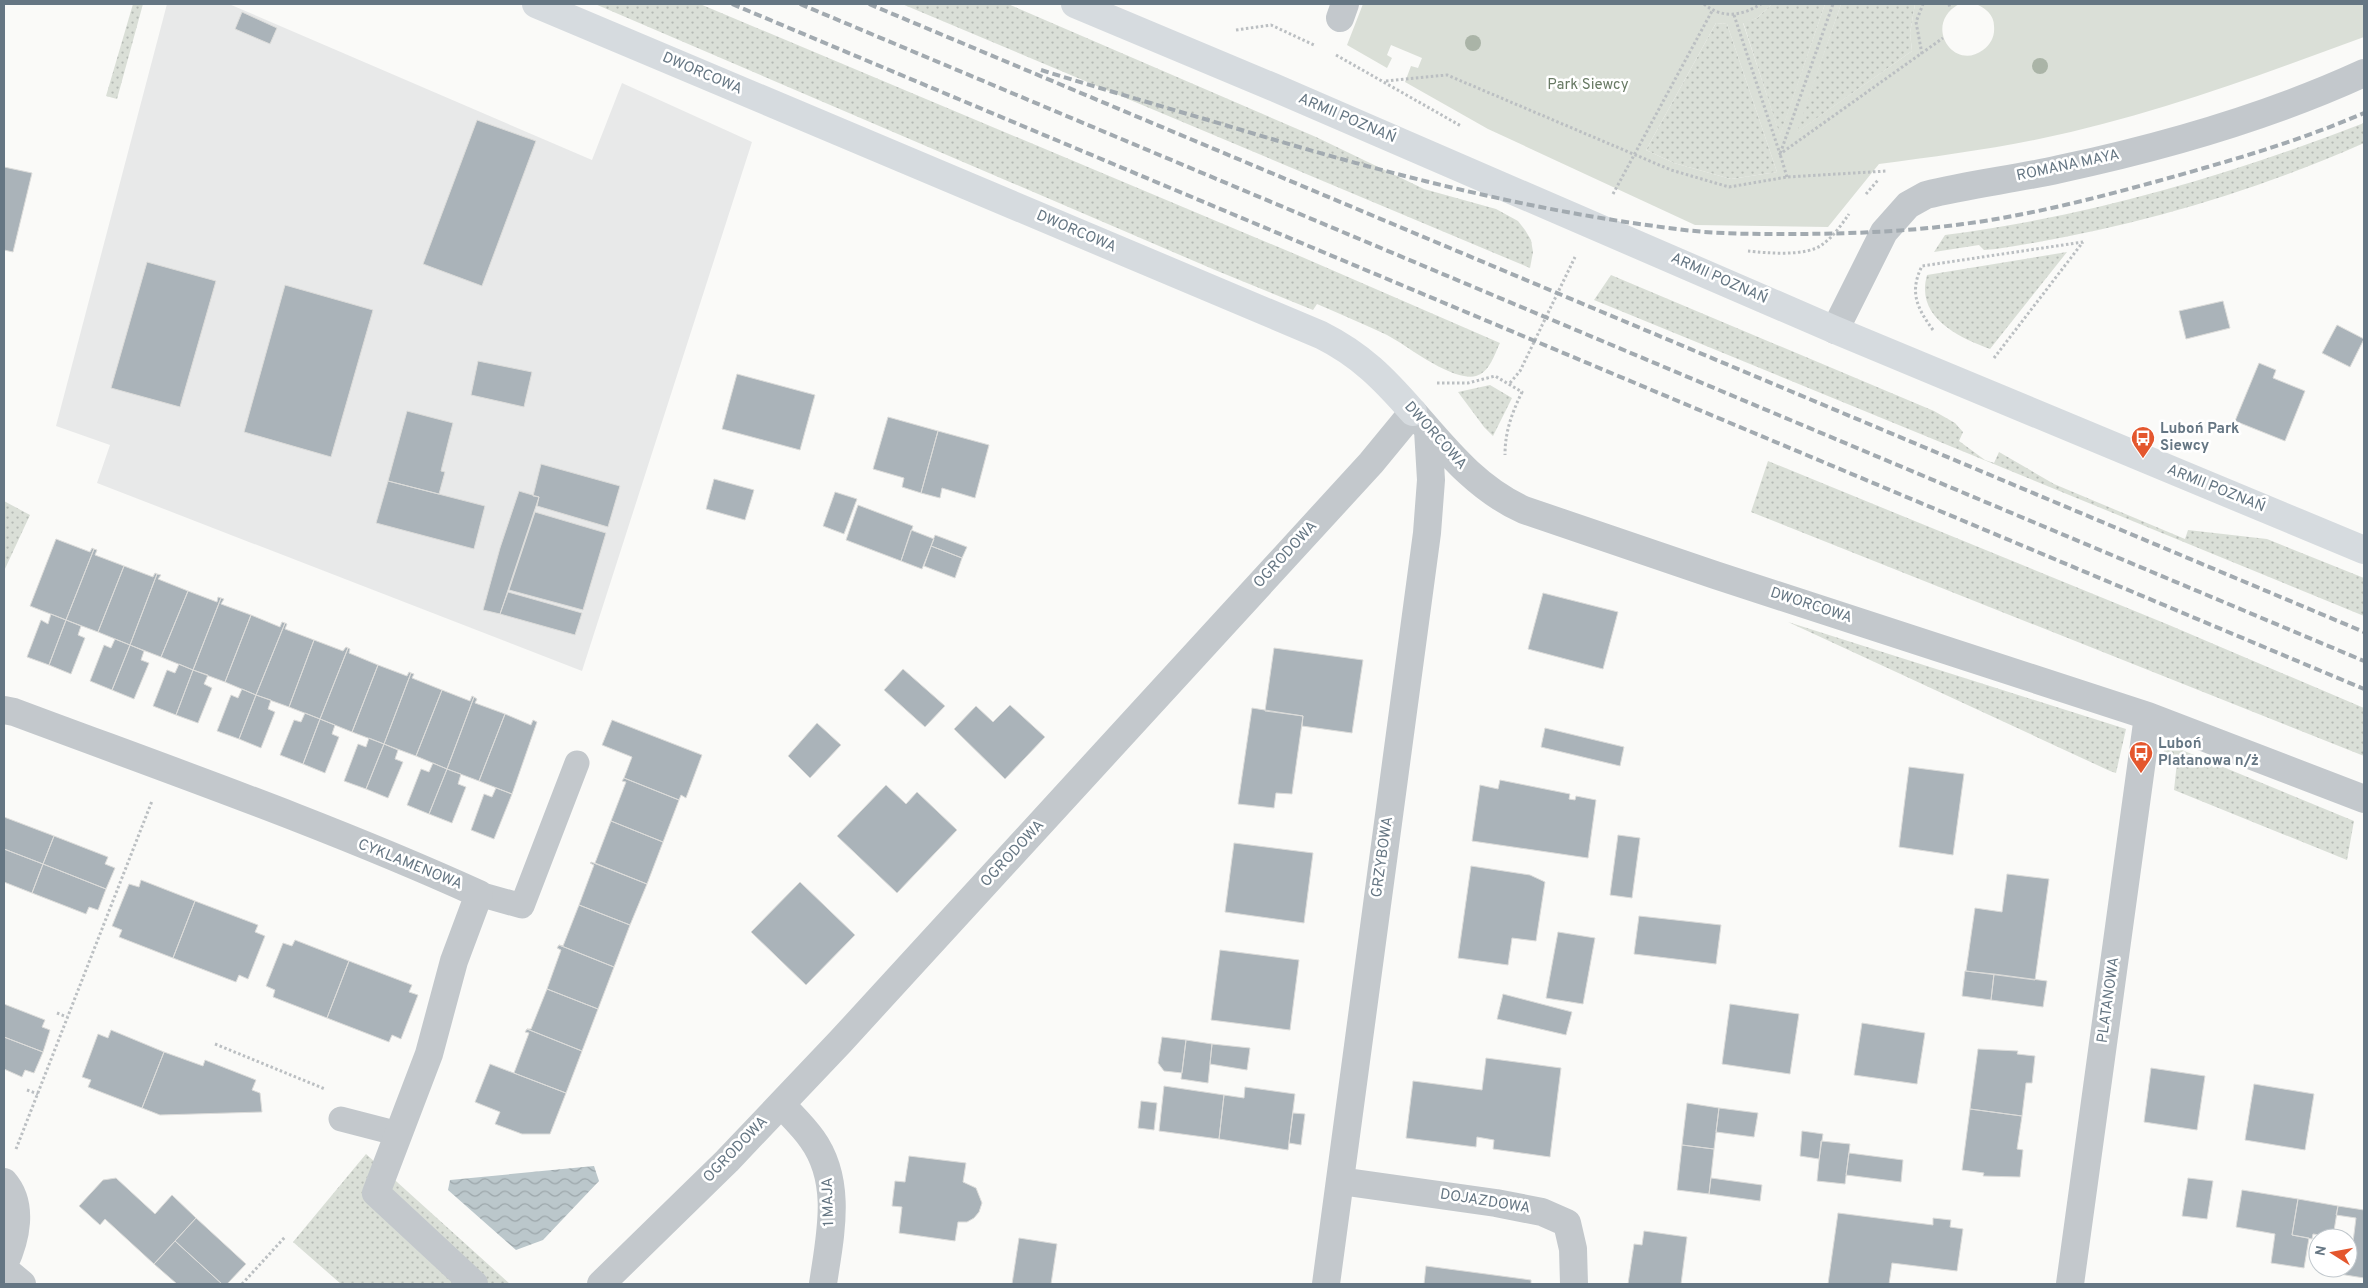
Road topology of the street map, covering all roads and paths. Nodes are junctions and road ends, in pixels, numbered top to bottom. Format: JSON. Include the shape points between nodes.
{"nodes":[{"id":1,"x":536,"y":4,"type":"edge"},
{"id":2,"x":1075,"y":4,"type":"edge"},
{"id":3,"x":1704,"y":4,"type":"edge"},
{"id":4,"x":1761,"y":4,"type":"edge"},
{"id":5,"x":1833,"y":4,"type":"edge"},
{"id":6,"x":1922,"y":4,"type":"edge"},
{"id":7,"x":1949,"y":4,"type":"edge"},
{"id":8,"x":1950,"y":9,"type":"dead end"},
{"id":9,"x":1712,"y":11,"type":"junction"},
{"id":10,"x":1734,"y":16,"type":"junction"},
{"id":11,"x":1231,"y":31,"type":"dead end"},
{"id":12,"x":1943,"y":38,"type":"dead end"},
{"id":13,"x":1323,"y":49,"type":"dead end"},
{"id":14,"x":1332,"y":53,"type":"dead end"},
{"id":15,"x":1922,"y":54,"type":"junction"},
{"id":16,"x":2364,"y":73,"type":"edge"},
{"id":17,"x":1384,"y":82,"type":"junction"},
{"id":18,"x":1465,"y":128,"type":"dead end"},
{"id":19,"x":1635,"y":154,"type":"junction"},
{"id":20,"x":1780,"y":154,"type":"junction"},
{"id":21,"x":1887,"y":172,"type":"dead end"},
{"id":22,"x":1787,"y":177,"type":"junction"},
{"id":23,"x":1611,"y":199,"type":"dead end"},
{"id":24,"x":1822,"y":245,"type":"dead end"},
{"id":25,"x":1739,"y":248,"type":"dead end"},
{"id":26,"x":1578,"y":252,"type":"dead end"},
{"id":27,"x":1922,"y":315,"type":"dead end"},
{"id":28,"x":1835,"y":330,"type":"junction"},
{"id":29,"x":1991,"y":362,"type":"dead end"},
{"id":30,"x":1437,"y":383,"type":"dead end"},
{"id":31,"x":1510,"y":384,"type":"junction"},
{"id":32,"x":1421,"y":421,"type":"junction"},
{"id":33,"x":1505,"y":456,"type":"dead end"},
{"id":34,"x":2364,"y":550,"type":"edge"},
{"id":35,"x":4,"y":710,"type":"edge"},
{"id":36,"x":2148,"y":716,"type":"junction"},
{"id":37,"x":577,"y":763,"type":"dead end"},
{"id":38,"x":155,"y":794,"type":"dead end"},
{"id":39,"x":2364,"y":799,"type":"edge"},
{"id":40,"x":479,"y":894,"type":"junction"},
{"id":41,"x":57,"y":1013,"type":"dead end"},
{"id":42,"x":67,"y":1017,"type":"junction"},
{"id":43,"x":215,"y":1044,"type":"dead end"},
{"id":44,"x":27,"y":1090,"type":"dead end"},
{"id":45,"x":38,"y":1094,"type":"junction"},
{"id":46,"x":781,"y":1104,"type":"junction"},
{"id":47,"x":341,"y":1119,"type":"joint"},
{"id":48,"x":399,"y":1134,"type":"junction"},
{"id":49,"x":14,"y":1155,"type":"dead end"},
{"id":50,"x":1340,"y":1181,"type":"junction"},
{"id":51,"x":4,"y":1182,"type":"edge"},
{"id":52,"x":285,"y":1237,"type":"dead end"},
{"id":53,"x":4,"y":1265,"type":"edge"},
{"id":54,"x":4,"y":1269,"type":"edge"},
{"id":55,"x":22,"y":1284,"type":"edge"},
{"id":56,"x":242,"y":1284,"type":"edge"},
{"id":57,"x":474,"y":1284,"type":"edge"},
{"id":58,"x":601,"y":1284,"type":"edge"},
{"id":59,"x":823,"y":1284,"type":"edge"},
{"id":60,"x":1326,"y":1284,"type":"edge"},
{"id":61,"x":1574,"y":1284,"type":"edge"},
{"id":62,"x":2070,"y":1284,"type":"edge"}],
"edges":[{"from":1,"to":32,"type":"main road","name":"DWORCOWA","via":[[1340,344],[1368,364]]},
{"from":2,"to":28,"type":"main road","name":"ARMII POZNAŃ","via":[[1273,86]]},
{"from":3,"to":9,"type":"path"},
{"from":4,"to":10,"type":"path"},
{"from":5,"to":20,"type":"path"},
{"from":6,"to":15,"type":"path","via":[[1916,22]]},
{"from":7,"to":8,"type":"path"},
{"from":9,"to":10,"type":"path"},
{"from":9,"to":19,"type":"path"},
{"from":10,"to":20,"type":"path"},
{"from":11,"to":13,"type":"path","via":[[1271,25]]},
{"from":12,"to":15,"type":"path"},
{"from":14,"to":17,"type":"path"},
{"from":15,"to":20,"type":"path"},
{"from":16,"to":28,"type":"street","name":"ROMANA MAYA","via":[[2260,114],[2111,158],[1926,195],[1908,205],[1884,232]]},
{"from":17,"to":18,"type":"path"},
{"from":17,"to":19,"type":"path","via":[[1447,75]]},
{"from":19,"to":22,"type":"path","via":[[1671,170],[1729,187]]},
{"from":19,"to":23,"type":"path"},
{"from":20,"to":22,"type":"path"},
{"from":21,"to":22,"type":"path"},
{"from":24,"to":25,"type":"path","via":[[1770,253]]},
{"from":26,"to":31,"type":"path","via":[[1520,371]]},
{"from":27,"to":29,"type":"path","via":[[1916,300],[1915,279],[1922,266],[2083,242]]},
{"from":28,"to":34,"type":"main road","name":"ARMII POZNAŃ"},
{"from":30,"to":31,"type":"path","via":[[1468,383],[1495,376]]},
{"from":31,"to":33,"type":"path","via":[[1522,392],[1511,414],[1505,437]]},
{"from":32,"to":36,"type":"street","name":"DWORCOWA","via":[[1485,488],[1524,510]]},
{"from":32,"to":46,"type":"street","name":"OGRODOWA","via":[[1371,463]]},
{"from":32,"to":50,"type":"street","name":"GRZYBOWA","via":[[1431,480],[1427,533]]},
{"from":35,"to":40,"type":"street","name":"CYKLAMENOWA","via":[[218,789]]},
{"from":36,"to":39,"type":"street","name":"DWORCOWA"},
{"from":36,"to":62,"type":"street","name":"PLATANOWA"},
{"from":37,"to":40,"type":"lane","via":[[522,906]]},
{"from":38,"to":42,"type":"path"},
{"from":40,"to":48,"type":"street","name":"CYKLAMENOWA","via":[[454,961],[429,1054]]},
{"from":41,"to":42,"type":"path"},
{"from":42,"to":45,"type":"path"},
{"from":43,"to":47,"type":"path","via":[[341,1095]]},
{"from":44,"to":45,"type":"path"},
{"from":45,"to":49,"type":"path"},
{"from":46,"to":58,"type":"street","name":"OGRODOWA"},
{"from":46,"to":59,"type":"street","name":"1 MAJA","via":[[812,1139],[829,1175],[832,1214]]},
{"from":47,"to":48,"type":"lane"},
{"from":48,"to":57,"type":"street","name":"CYKLAMENOWA","via":[[376,1193]]},
{"from":50,"to":60,"type":"street","name":"GRZYBOWA"},
{"from":50,"to":61,"type":"street","name":"DOJAZDOWA","via":[[1496,1203],[1542,1212],[1567,1223],[1573,1249]]},
{"from":51,"to":53,"type":"street","via":[[15,1201],[17,1212]]},
{"from":52,"to":56,"type":"path"},
{"from":54,"to":55,"type":"street"}]}
